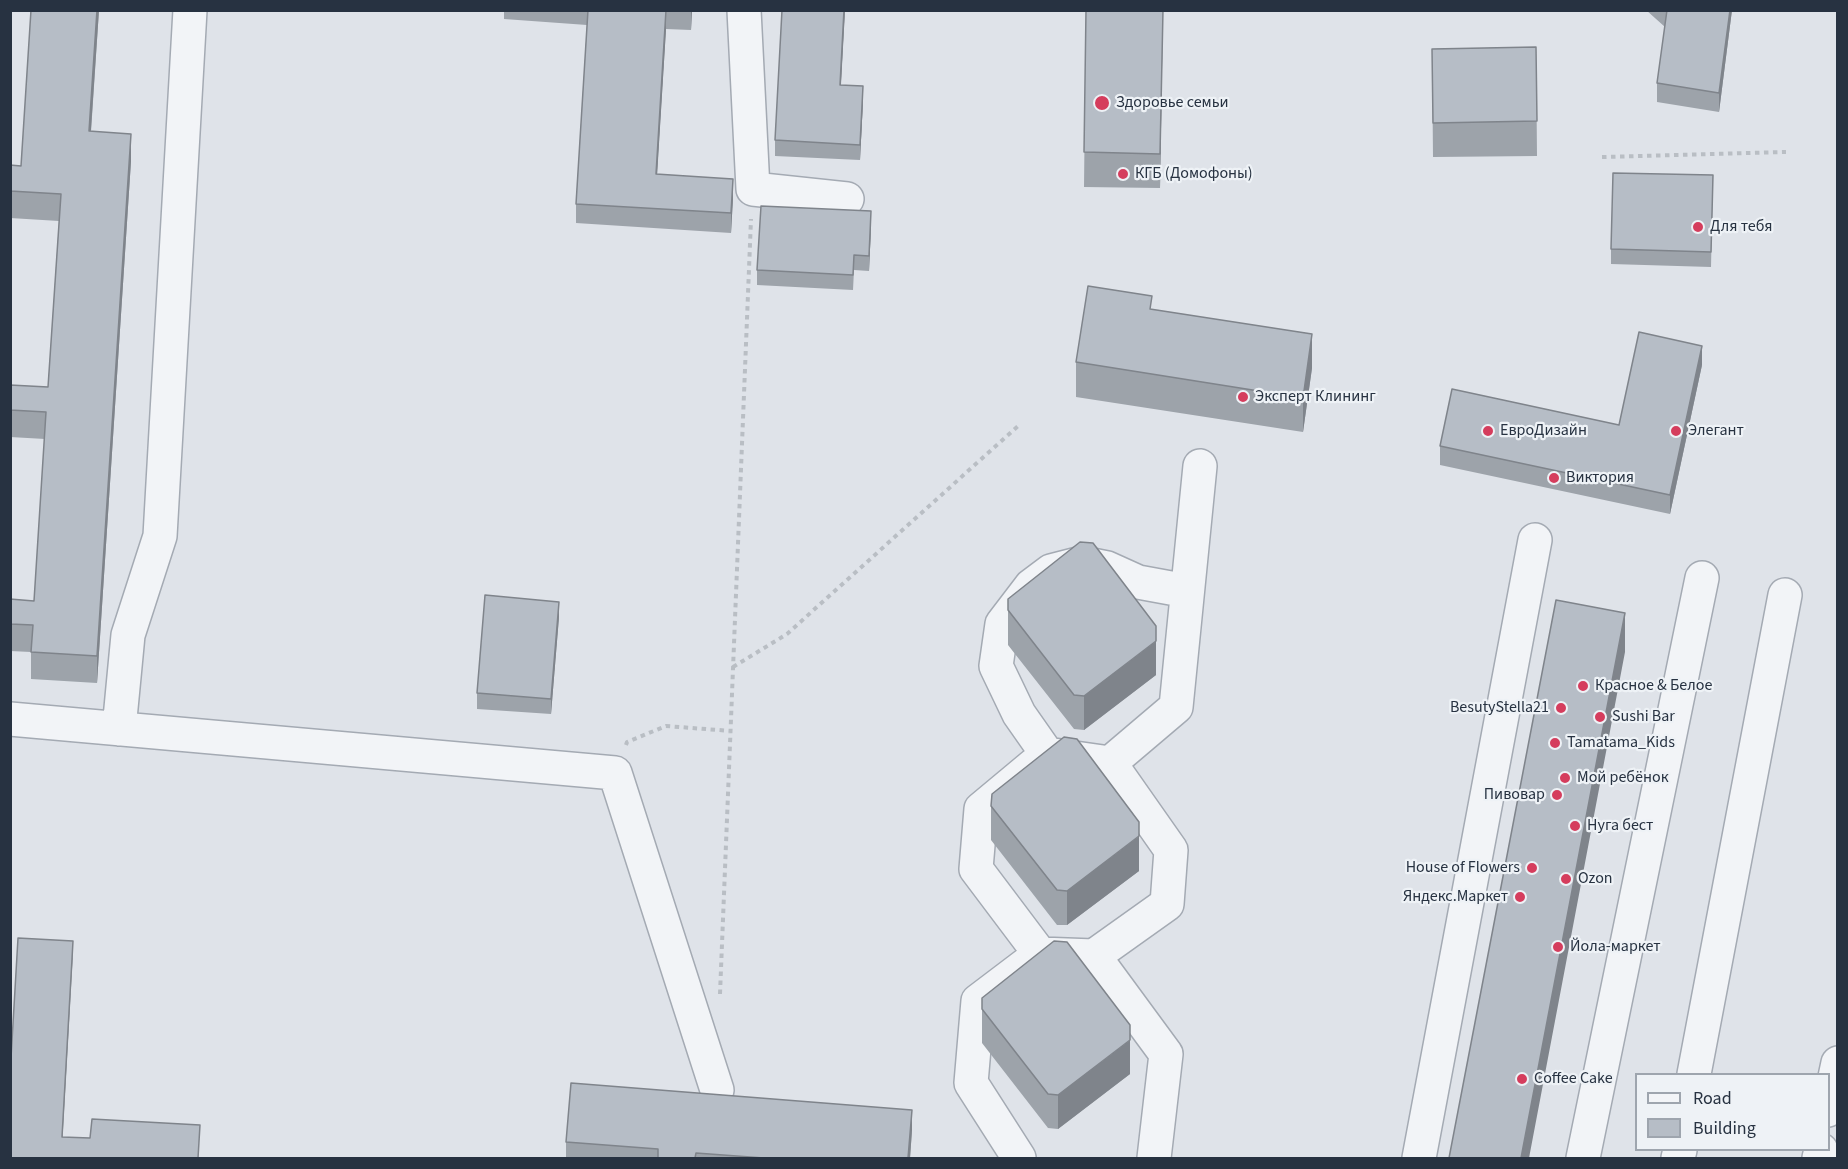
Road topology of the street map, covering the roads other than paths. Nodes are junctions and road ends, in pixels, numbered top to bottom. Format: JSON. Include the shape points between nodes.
{"nodes":[{"id":1,"x":190,"y":10,"type":"edge"},
{"id":2,"x":744,"y":10,"type":"edge"},
{"id":3,"x":847,"y":199,"type":"dead end"},
{"id":4,"x":1200,"y":466,"type":"dead end"},
{"id":5,"x":1535,"y":540,"type":"dead end"},
{"id":6,"x":1701,"y":578,"type":"dead end"},
{"id":7,"x":1187,"y":591,"type":"junction"},
{"id":8,"x":1785,"y":595,"type":"dead end"},
{"id":9,"x":10,"y":719,"type":"edge"},
{"id":10,"x":119,"y":729,"type":"junction"},
{"id":11,"x":1047,"y":754,"type":"junction"},
{"id":12,"x":1110,"y":762,"type":"junction"},
{"id":13,"x":1040,"y":954,"type":"junction"},
{"id":14,"x":1094,"y":956,"type":"junction"},
{"id":15,"x":1838,"y":1063,"type":"edge"},
{"id":16,"x":1694,"y":1073,"type":"edge"},
{"id":17,"x":717,"y":1090,"type":"dead end"},
{"id":18,"x":1830,"y":1101,"type":"edge"},
{"id":19,"x":1018,"y":1158,"type":"edge"},
{"id":20,"x":1154,"y":1158,"type":"edge"},
{"id":21,"x":1419,"y":1158,"type":"edge"},
{"id":22,"x":1583,"y":1158,"type":"edge"}],
"edges":[{"from":1,"to":10,"type":"street","via":[[160,536],[128,635]]},
{"from":2,"to":3,"type":"street","via":[[753,189]]},
{"from":4,"to":7,"type":"street"},
{"from":5,"to":21,"type":"street"},
{"from":6,"to":22,"type":"street"},
{"from":7,"to":11,"type":"street","via":[[1138,582],[1107,568],[1082,563],[1051,571],[1031,586],[1002,624],[996,666],[1019,714]]},
{"from":7,"to":12,"type":"street","via":[[1176,707]]},
{"from":8,"to":16,"type":"street"},
{"from":9,"to":10,"type":"street"},
{"from":10,"to":17,"type":"street","via":[[615,773]]},
{"from":11,"to":12,"type":"street"},
{"from":11,"to":13,"type":"street","via":[[981,809],[975,869]]},
{"from":12,"to":14,"type":"street","via":[[1171,850],[1167,904]]},
{"from":13,"to":14,"type":"street"},
{"from":13,"to":19,"type":"street","via":[[978,1001],[971,1083]]},
{"from":14,"to":20,"type":"street","via":[[1166,1054]]},
{"from":15,"to":18,"type":"street"}]}
